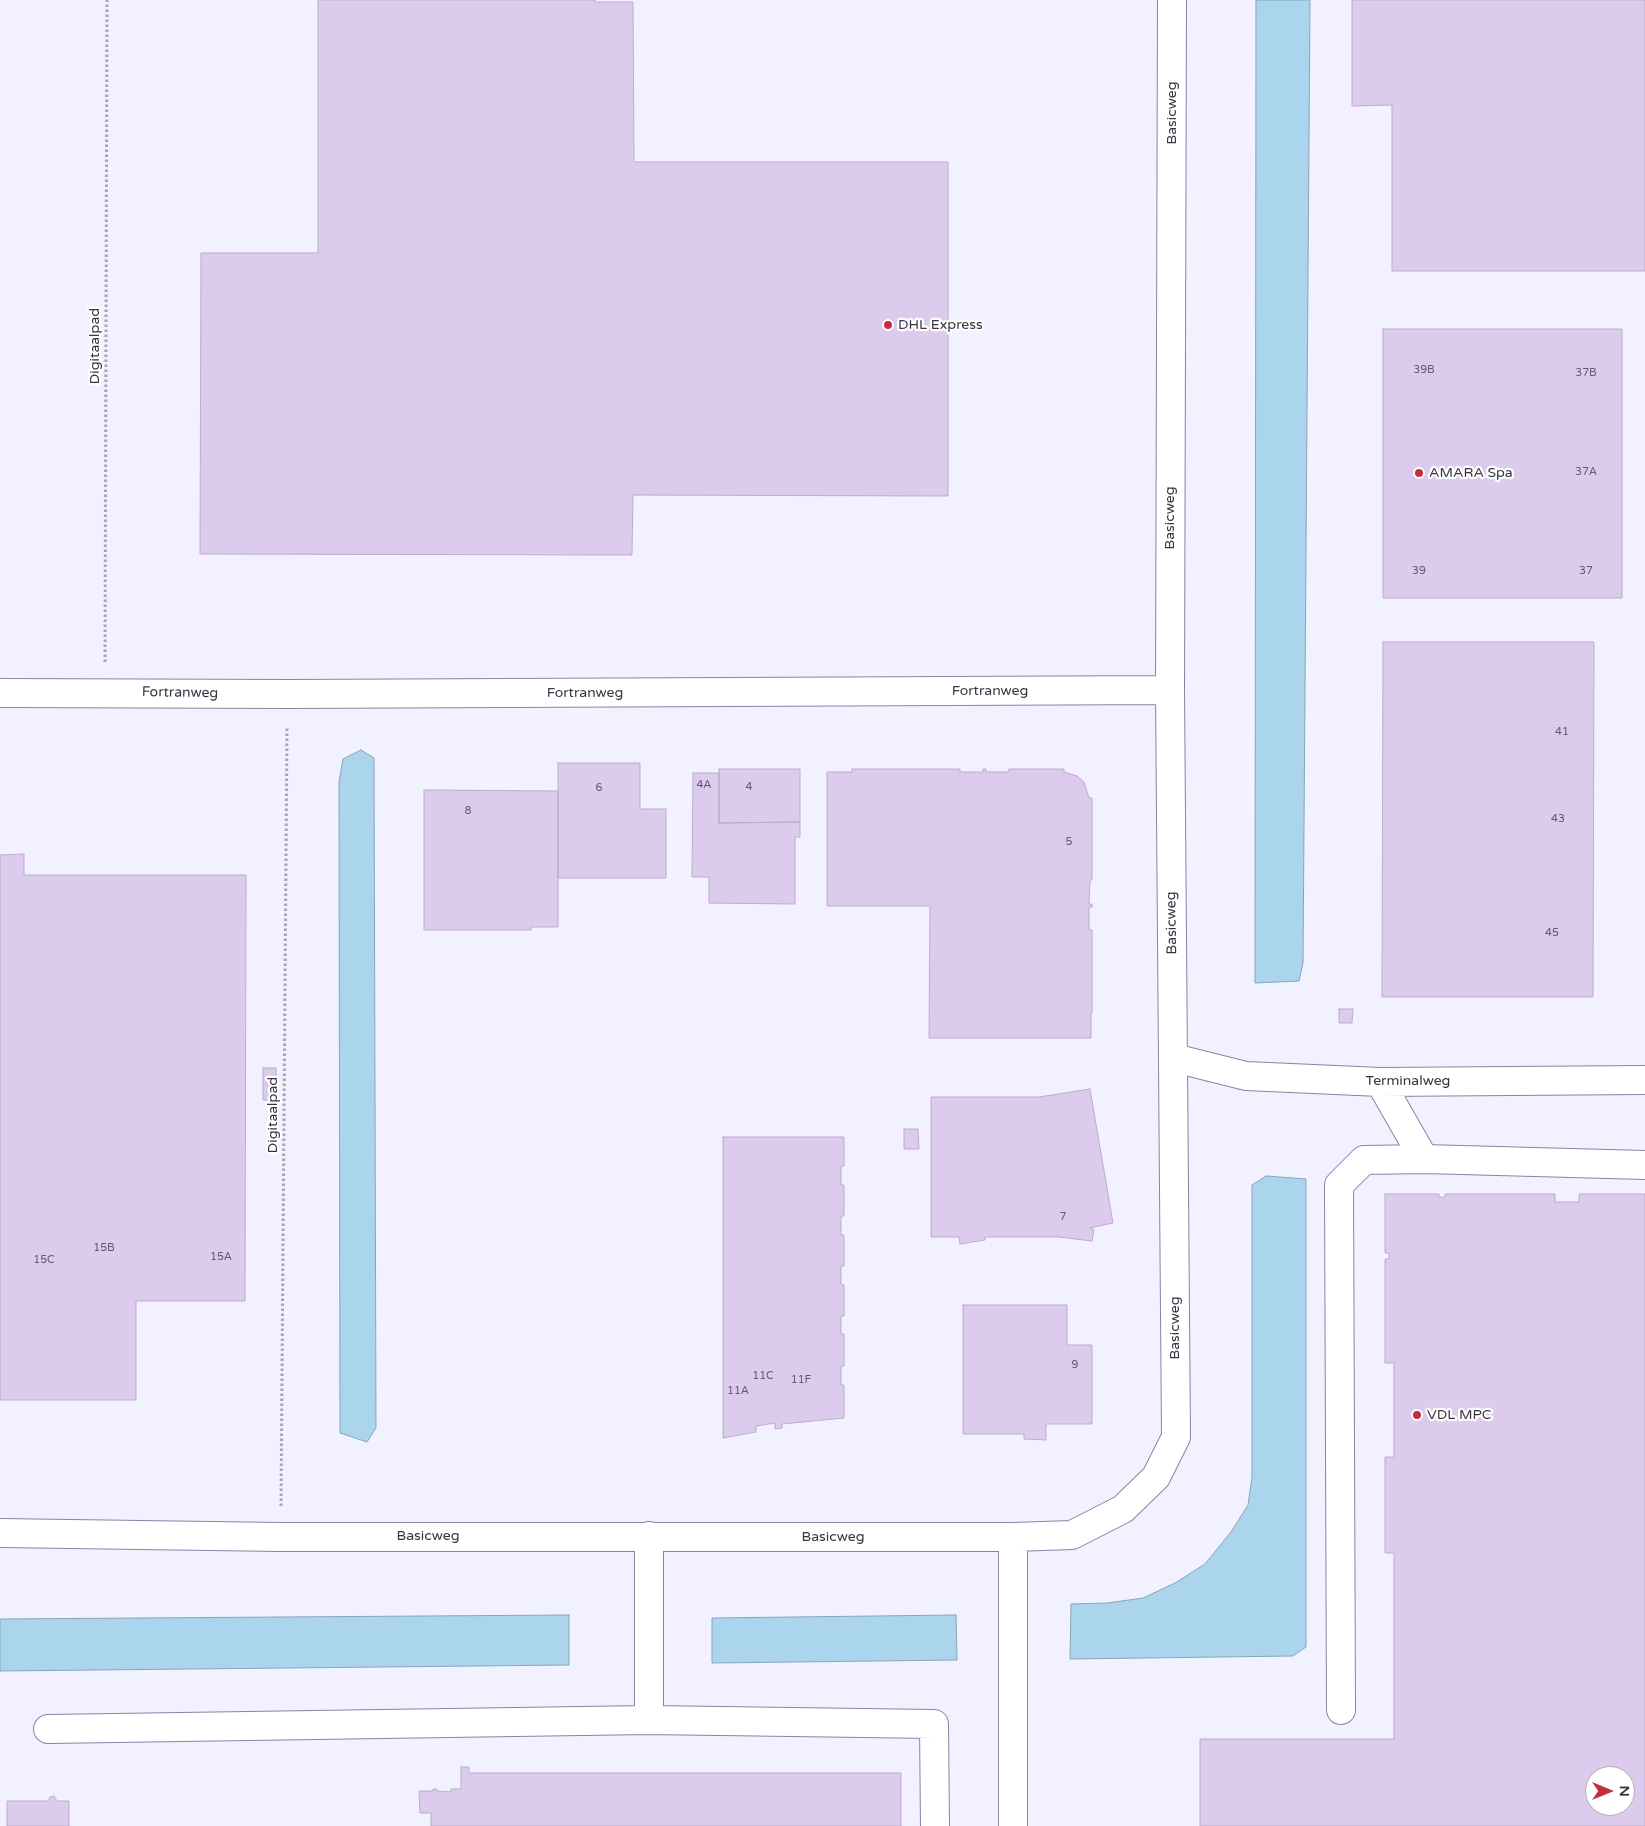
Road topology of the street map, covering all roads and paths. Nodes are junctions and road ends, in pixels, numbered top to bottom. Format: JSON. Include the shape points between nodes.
{"nodes":[{"id":1,"x":107,"y":0,"type":"edge"},
{"id":2,"x":1172,"y":0,"type":"edge"},
{"id":3,"x":1170,"y":690,"type":"junction"},
{"id":4,"x":0,"y":692,"type":"edge"},
{"id":5,"x":105,"y":692,"type":"junction"},
{"id":6,"x":288,"y":694,"type":"junction"},
{"id":7,"x":1174,"y":1058,"type":"junction"},
{"id":8,"x":1645,"y":1080,"type":"edge"},
{"id":9,"x":1380,"y":1082,"type":"junction"},
{"id":10,"x":1424,"y":1159,"type":"junction"},
{"id":11,"x":1645,"y":1165,"type":"edge"},
{"id":12,"x":0,"y":1534,"type":"edge"},
{"id":13,"x":281,"y":1536,"type":"junction"},
{"id":14,"x":649,"y":1536,"type":"junction"},
{"id":15,"x":1013,"y":1537,"type":"junction"},
{"id":16,"x":1341,"y":1710,"type":"dead end"},
{"id":17,"x":649,"y":1720,"type":"junction"},
{"id":18,"x":48,"y":1729,"type":"dead end"},
{"id":19,"x":935,"y":1826,"type":"edge"},
{"id":20,"x":1013,"y":1826,"type":"edge"}],
"edges":[{"from":1,"to":5,"type":"path","name":"Digitaalpad"},
{"from":2,"to":3,"type":"street","name":"Basicweg"},
{"from":3,"to":6,"type":"street","name":"Fortranweg"},
{"from":3,"to":7,"type":"street","name":"Basicweg"},
{"from":4,"to":5,"type":"street","name":"Fortranweg"},
{"from":5,"to":6,"type":"street","name":"Fortranweg"},
{"from":6,"to":13,"type":"path","name":"Digitaalpad"},
{"from":7,"to":9,"type":"street","name":"Terminalweg","via":[[1246,1076]]},
{"from":7,"to":15,"type":"street","name":"Basicweg","via":[[1176,1437],[1156,1477],[1123,1509],[1072,1535]]},
{"from":8,"to":9,"type":"street","name":"Terminalweg"},
{"from":9,"to":10,"type":"street"},
{"from":10,"to":11,"type":"street"},
{"from":10,"to":16,"type":"street","via":[[1364,1160],[1339,1185]]},
{"from":12,"to":13,"type":"street","name":"Basicweg"},
{"from":13,"to":14,"type":"street","name":"Basicweg"},
{"from":14,"to":15,"type":"street","name":"Basicweg"},
{"from":14,"to":17,"type":"street"},
{"from":15,"to":20,"type":"street"},
{"from":17,"to":18,"type":"street"},
{"from":17,"to":19,"type":"street","via":[[934,1724]]}]}
